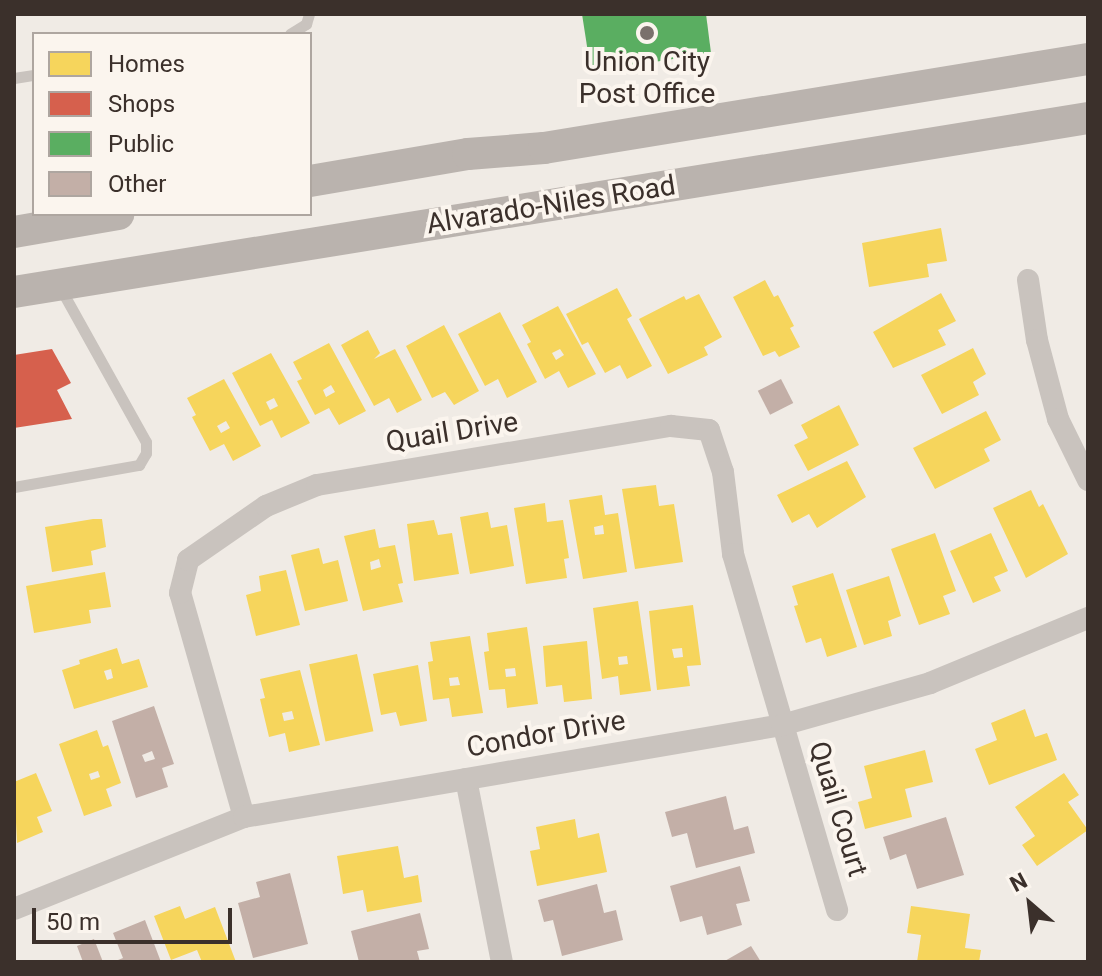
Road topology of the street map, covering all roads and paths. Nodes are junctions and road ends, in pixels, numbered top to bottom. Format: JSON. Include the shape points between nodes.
{"nodes":[{"id":1,"x":309,"y":14,"type":"edge"},
{"id":2,"x":293,"y":32,"type":"edge"},
{"id":3,"x":1088,"y":59,"type":"edge"},
{"id":4,"x":1088,"y":118,"type":"edge"},
{"id":5,"x":312,"y":181,"type":"edge"},
{"id":6,"x":106,"y":216,"type":"edge"},
{"id":7,"x":14,"y":232,"type":"edge"},
{"id":8,"x":1028,"y":280,"type":"dead end"},
{"id":9,"x":59,"y":286,"type":"junction"},
{"id":10,"x":14,"y":292,"type":"edge"},
{"id":11,"x":1088,"y":480,"type":"edge"},
{"id":12,"x":14,"y":487,"type":"edge"},
{"id":13,"x":1087,"y":622,"type":"edge"},
{"id":14,"x":782,"y":725,"type":"junction"},
{"id":15,"x":466,"y":779,"type":"junction"},
{"id":16,"x":244,"y":817,"type":"junction"},
{"id":17,"x":14,"y":909,"type":"edge"},
{"id":18,"x":837,"y":910,"type":"dead end"},
{"id":19,"x":502,"y":962,"type":"edge"}],
"edges":[{"from":1,"to":2,"type":"lane","via":[[306,24]]},
{"from":3,"to":5,"type":"main road","name":"Alvarado-Niles Road"},
{"from":4,"to":9,"type":"main road","name":"Alvarado-Niles Road"},
{"from":6,"to":7,"type":"main road"},
{"from":8,"to":11,"type":"street","via":[[1058,419]]},
{"from":9,"to":10,"type":"main road","name":"Alvarado-Niles Road"},
{"from":9,"to":12,"type":"lane","via":[[146,442],[146,453],[139,465]]},
{"from":13,"to":14,"type":"street","name":"Condor Drive","via":[[930,683]]},
{"from":14,"to":15,"type":"street","name":"Condor Drive"},
{"from":14,"to":16,"type":"street","name":"Quail Drive","via":[[733,554],[723,472],[709,430],[671,426],[317,485],[266,506],[188,560],[180,593]]},
{"from":14,"to":18,"type":"street","name":"Quail Court"},
{"from":15,"to":16,"type":"street","name":"Condor Drive"},
{"from":15,"to":19,"type":"street"},
{"from":16,"to":17,"type":"street","name":"Condor Drive"}]}
